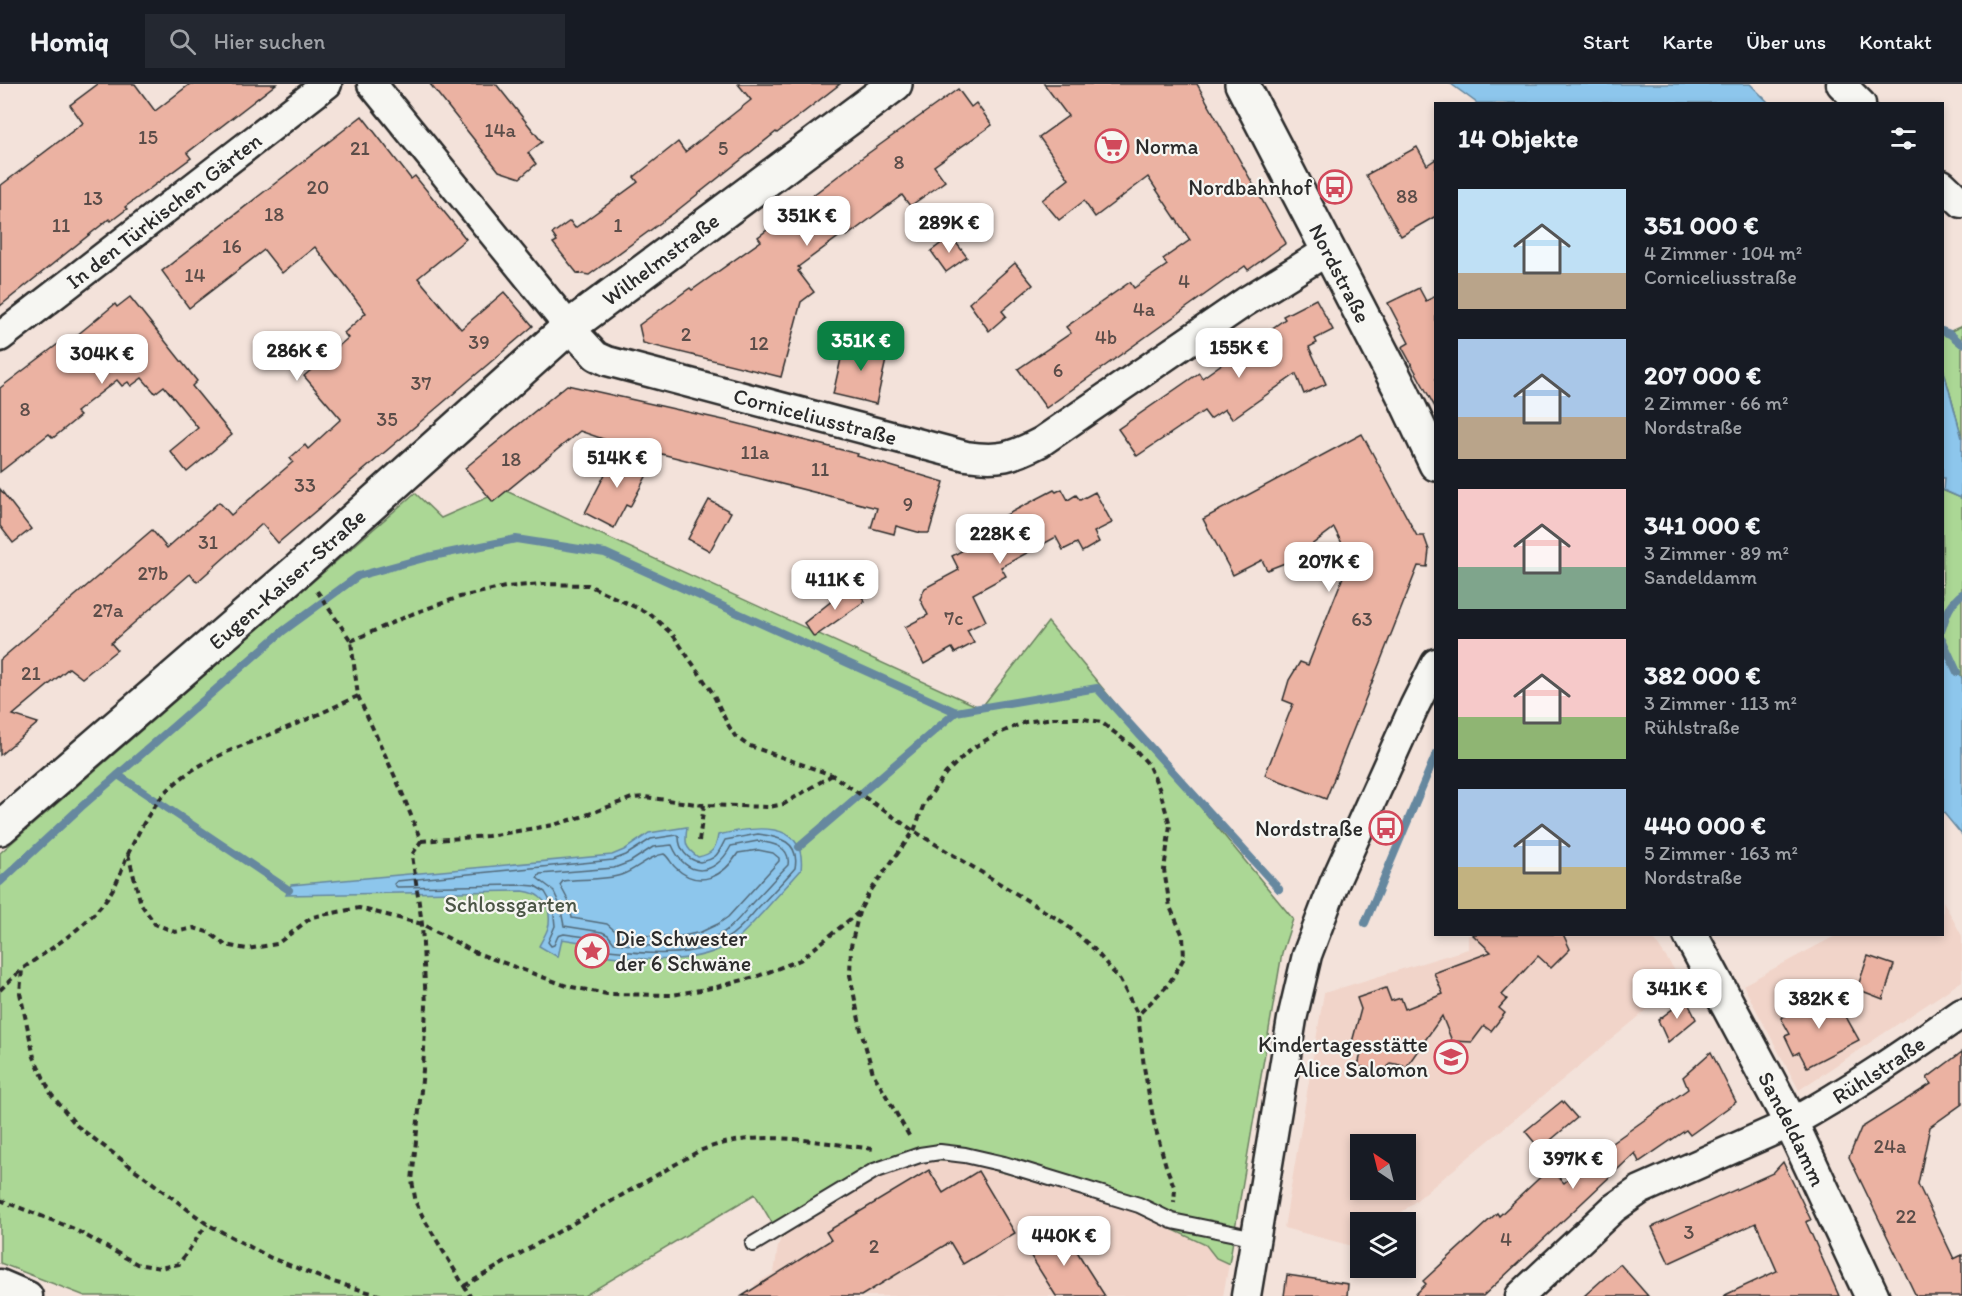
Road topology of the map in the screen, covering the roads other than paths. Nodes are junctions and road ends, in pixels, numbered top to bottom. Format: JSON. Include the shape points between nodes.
{"nodes":[{"id":1,"x":327,"y":84,"type":"edge"},
{"id":2,"x":372,"y":84,"type":"edge"},
{"id":3,"x":895,"y":84,"type":"edge"},
{"id":4,"x":1242,"y":84,"type":"edge"},
{"id":5,"x":1944,"y":186,"type":"edge"},
{"id":6,"x":1962,"y":203,"type":"edge"},
{"id":7,"x":1329,"y":250,"type":"junction"},
{"id":8,"x":569,"y":327,"type":"junction"},
{"id":9,"x":0,"y":337,"type":"edge"},
{"id":10,"x":1434,"y":460,"type":"edge"},
{"id":11,"x":1434,"y":667,"type":"edge"},
{"id":12,"x":0,"y":828,"type":"edge"},
{"id":13,"x":1691,"y":936,"type":"edge"},
{"id":14,"x":1962,"y":1013,"type":"edge"},
{"id":15,"x":1791,"y":1123,"type":"junction"},
{"id":16,"x":1256,"y":1238,"type":"junction"},
{"id":17,"x":753,"y":1244,"type":"dead end"},
{"id":18,"x":0,"y":1284,"type":"edge"},
{"id":19,"x":28,"y":1296,"type":"edge"},
{"id":20,"x":1246,"y":1296,"type":"edge"},
{"id":21,"x":1520,"y":1296,"type":"edge"},
{"id":22,"x":1872,"y":1296,"type":"edge"}],
"edges":[{"from":1,"to":9,"type":"street","name":"In den Türkischen Gärten"},
{"from":2,"to":8,"type":"street","name":"Corniceliusstraße"},
{"from":3,"to":8,"type":"main road","name":"Wilhelmstraße"},
{"from":4,"to":7,"type":"main road","name":"Nordstraße"},
{"from":5,"to":6,"type":"street"},
{"from":7,"to":8,"type":"street","name":"Corniceliusstraße","via":[[1245,302],[1041,442],[1001,459],[966,456],[607,361],[596,356]]},
{"from":7,"to":10,"type":"main road","name":"Nordstraße"},
{"from":8,"to":12,"type":"main road","name":"Eugen-Kaiser-Straße","via":[[289,578]]},
{"from":11,"to":16,"type":"street","via":[[1334,884],[1307,955],[1292,1019]]},
{"from":13,"to":15,"type":"main road","name":"Sandeldamm"},
{"from":14,"to":15,"type":"street","name":"Rühlstraße","via":[[1889,1065]]},
{"from":15,"to":21,"type":"street","name":"Rühlstraße","via":[[1640,1190],[1614,1208]]},
{"from":15,"to":22,"type":"main road","name":"Sandeldamm"},
{"from":16,"to":17,"type":"lane","via":[[1172,1221],[1139,1205],[1004,1164],[940,1152],[874,1171]]},
{"from":16,"to":20,"type":"street"},
{"from":18,"to":19,"type":"street"}]}
